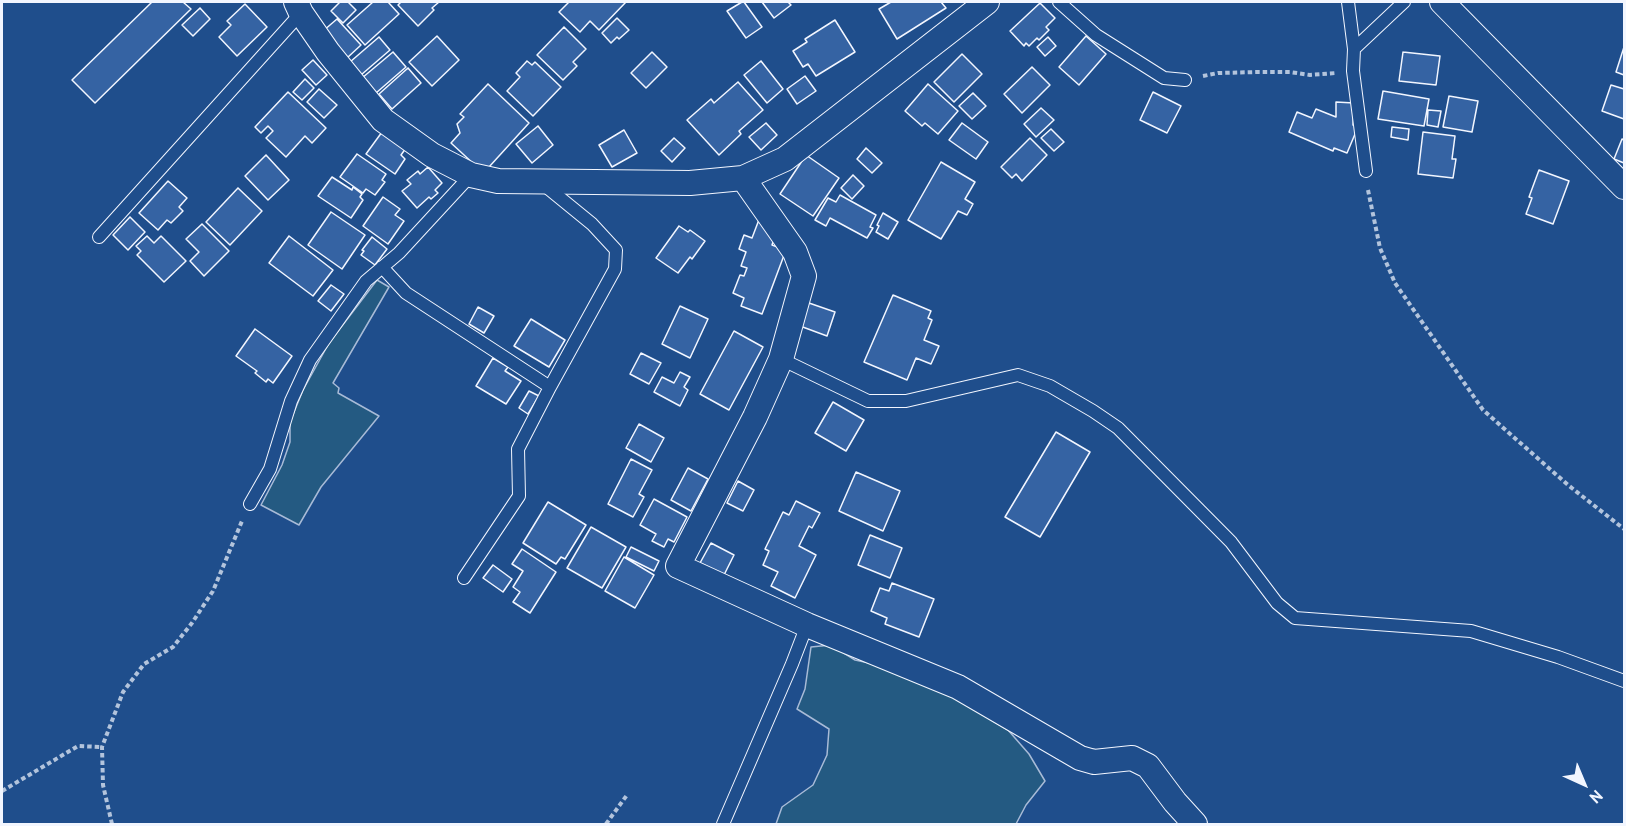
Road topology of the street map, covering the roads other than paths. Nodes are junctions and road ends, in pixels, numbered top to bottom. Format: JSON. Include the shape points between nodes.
{"nodes":[{"id":1,"x":987,"y":2,"type":"edge"},
{"id":2,"x":1059,"y":2,"type":"edge"},
{"id":3,"x":1348,"y":2,"type":"edge"},
{"id":4,"x":1404,"y":2,"type":"edge"},
{"id":5,"x":1442,"y":2,"type":"edge"},
{"id":6,"x":298,"y":7,"type":"edge"},
{"id":7,"x":1354,"y":48,"type":"junction"},
{"id":8,"x":1185,"y":81,"type":"road end"},
{"id":9,"x":1365,"y":171,"type":"road end"},
{"id":10,"x":471,"y":175,"type":"junction"},
{"id":11,"x":743,"y":178,"type":"junction"},
{"id":12,"x":540,"y":182,"type":"junction"},
{"id":13,"x":1624,"y":187,"type":"edge"},
{"id":14,"x":99,"y":237,"type":"dead end"},
{"id":15,"x":382,"y":267,"type":"junction"},
{"id":16,"x":780,"y":359,"type":"junction"},
{"id":17,"x":550,"y":387,"type":"junction"},
{"id":18,"x":250,"y":504,"type":"road end"},
{"id":19,"x":464,"y":578,"type":"dead end"},
{"id":20,"x":807,"y":625,"type":"junction"},
{"id":21,"x":1624,"y":681,"type":"edge"},
{"id":22,"x":723,"y":825,"type":"edge"},
{"id":23,"x":1195,"y":825,"type":"edge"}],
"edges":[{"from":1,"to":11,"type":"street","via":[[785,159]]},
{"from":2,"to":8,"type":"lane","via":[[1096,35],[1154,72]]},
{"from":3,"to":7,"type":"lane"},
{"from":4,"to":7,"type":"lane"},
{"from":5,"to":13,"type":"street"},
{"from":6,"to":10,"type":"street","via":[[328,52],[383,120],[432,155]]},
{"from":6,"to":14,"type":"lane"},
{"from":7,"to":9,"type":"lane","via":[[1353,71]]},
{"from":10,"to":12,"type":"street","via":[[498,181]]},
{"from":10,"to":15,"type":"lane"},
{"from":11,"to":12,"type":"street","via":[[690,183]]},
{"from":11,"to":16,"type":"street","via":[[795,252],[804,276]]},
{"from":12,"to":17,"type":"lane","via":[[592,224],[616,250],[615,269]]},
{"from":15,"to":17,"type":"lane","via":[[406,293]]},
{"from":15,"to":18,"type":"lane","via":[[366,281],[310,360],[291,401],[270,469]]},
{"from":16,"to":20,"type":"street","via":[[678,567]]},
{"from":16,"to":21,"type":"lane","via":[[868,401],[906,401],[1018,375],[1050,386],[1118,428],[1232,542],[1277,603],[1295,618],[1471,631]]},
{"from":17,"to":19,"type":"lane","via":[[518,449],[519,496]]},
{"from":20,"to":22,"type":"lane"},
{"from":20,"to":23,"type":"street","via":[[958,687],[1080,758],[1094,762],[1132,758],[1148,766]]}]}
